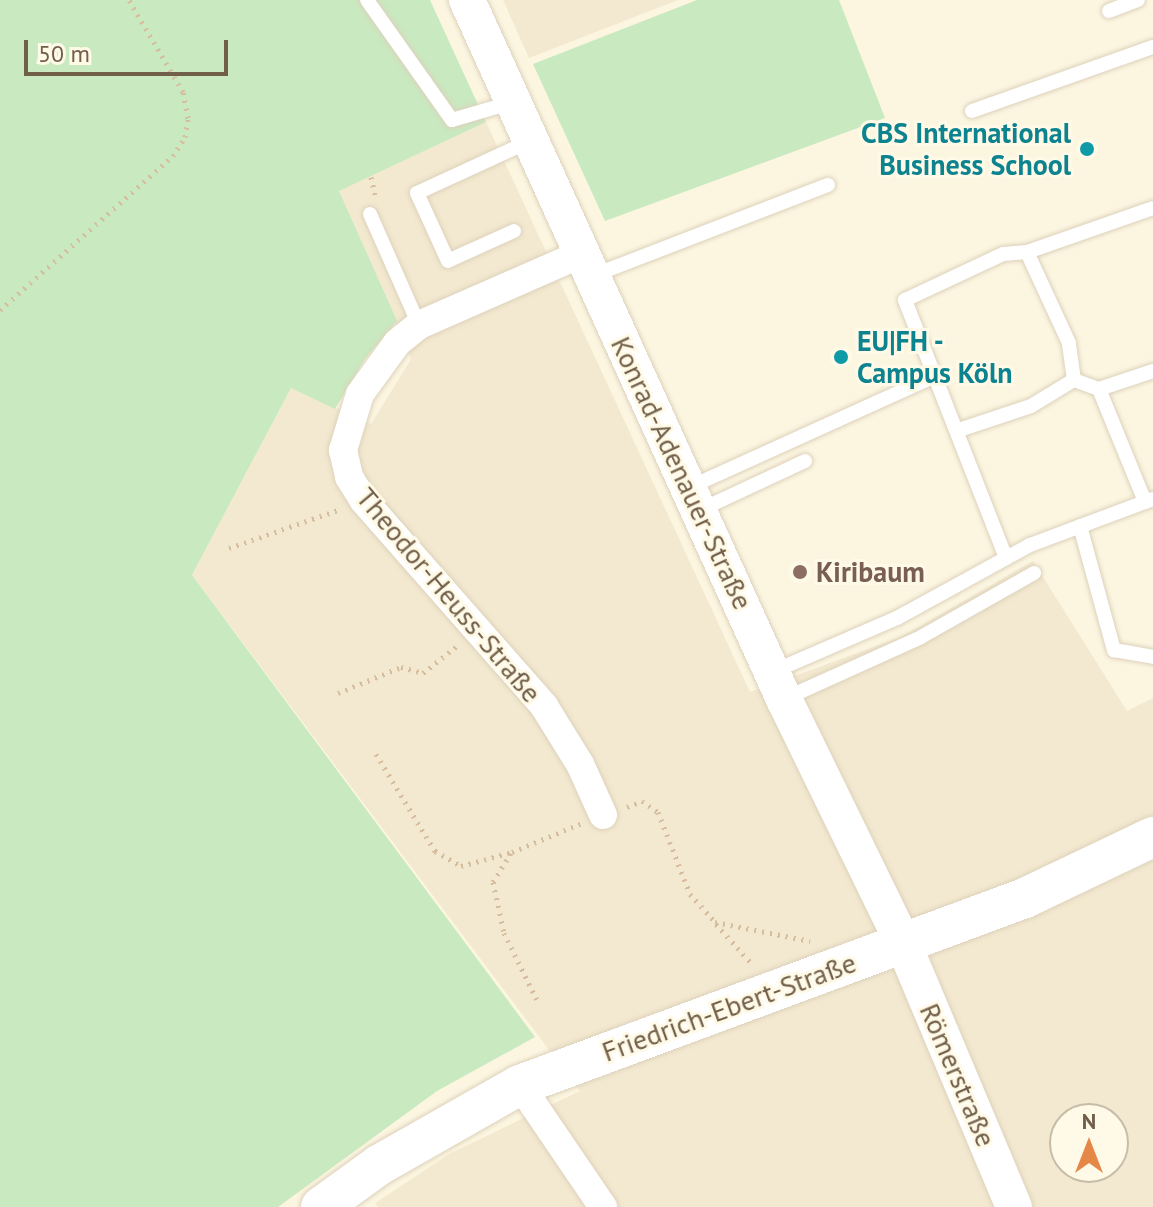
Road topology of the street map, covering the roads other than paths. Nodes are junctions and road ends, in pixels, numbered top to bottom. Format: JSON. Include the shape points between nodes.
{"nodes":[{"id":1,"x":367,"y":0,"type":"edge"},
{"id":2,"x":467,"y":0,"type":"edge"},
{"id":3,"x":1138,"y":0,"type":"edge"},
{"id":4,"x":1109,"y":11,"type":"dead end"},
{"id":5,"x":1153,"y":47,"type":"edge"},
{"id":6,"x":514,"y":102,"type":"junction"},
{"id":7,"x":972,"y":111,"type":"dead end"},
{"id":8,"x":532,"y":140,"type":"junction"},
{"id":9,"x":828,"y":185,"type":"dead end"},
{"id":10,"x":1153,"y":208,"type":"edge"},
{"id":11,"x":370,"y":214,"type":"dead end"},
{"id":12,"x":514,"y":231,"type":"dead end"},
{"id":13,"x":1027,"y":252,"type":"junction"},
{"id":14,"x":586,"y":265,"type":"junction"},
{"id":15,"x":419,"y":325,"type":"junction"},
{"id":16,"x":1153,"y":371,"type":"edge"},
{"id":17,"x":937,"y":375,"type":"junction"},
{"id":18,"x":1074,"y":380,"type":"junction"},
{"id":19,"x":1099,"y":389,"type":"junction"},
{"id":20,"x":959,"y":430,"type":"junction"},
{"id":21,"x":805,"y":461,"type":"dead end"},
{"id":22,"x":695,"y":498,"type":"junction"},
{"id":23,"x":1149,"y":500,"type":"edge"},
{"id":24,"x":1080,"y":526,"type":"junction"},
{"id":25,"x":1006,"y":558,"type":"junction"},
{"id":26,"x":1034,"y":573,"type":"dead end"},
{"id":27,"x":1153,"y":657,"type":"edge"},
{"id":28,"x":778,"y":686,"type":"junction"},
{"id":29,"x":603,"y":815,"type":"road end"},
{"id":30,"x":1153,"y":837,"type":"edge"},
{"id":31,"x":903,"y":943,"type":"junction"},
{"id":32,"x":520,"y":1085,"type":"junction"},
{"id":33,"x":321,"y":1207,"type":"edge"},
{"id":34,"x":603,"y":1207,"type":"edge"},
{"id":35,"x":1014,"y":1207,"type":"edge"}],
"edges":[{"from":1,"to":6,"type":"lane","via":[[452,120]]},
{"from":2,"to":6,"type":"street","name":"Konrad-Adenauer-Straße"},
{"from":3,"to":4,"type":"lane"},
{"from":5,"to":7,"type":"lane"},
{"from":6,"to":8,"type":"street","name":"Konrad-Adenauer-Straße"},
{"from":8,"to":12,"type":"lane","via":[[417,193],[448,261]]},
{"from":8,"to":14,"type":"street","name":"Konrad-Adenauer-Straße"},
{"from":9,"to":14,"type":"lane"},
{"from":10,"to":13,"type":"lane"},
{"from":11,"to":15,"type":"lane"},
{"from":13,"to":17,"type":"lane","via":[[1003,254],[905,300]]},
{"from":13,"to":18,"type":"lane","via":[[1069,343]]},
{"from":14,"to":15,"type":"street","name":"Theodor-Heuss-Straße"},
{"from":14,"to":22,"type":"street","name":"Konrad-Adenauer-Straße"},
{"from":15,"to":29,"type":"street","name":"Theodor-Heuss-Straße","via":[[397,343],[360,394],[343,450],[349,477],[364,501],[544,706],[580,764]]},
{"from":16,"to":19,"type":"lane"},
{"from":17,"to":20,"type":"lane"},
{"from":17,"to":22,"type":"lane"},
{"from":18,"to":19,"type":"lane"},
{"from":18,"to":20,"type":"lane","via":[[1031,406]]},
{"from":19,"to":23,"type":"lane"},
{"from":20,"to":25,"type":"lane"},
{"from":21,"to":22,"type":"lane"},
{"from":22,"to":28,"type":"street","name":"Konrad-Adenauer-Straße"},
{"from":23,"to":24,"type":"lane"},
{"from":24,"to":25,"type":"lane"},
{"from":24,"to":27,"type":"lane","via":[[1114,650]]},
{"from":25,"to":28,"type":"lane"},
{"from":26,"to":28,"type":"lane","via":[[921,637]]},
{"from":28,"to":31,"type":"street","name":"Konrad-Adenauer-Straße"},
{"from":30,"to":31,"type":"main road","name":"Friedrich-Ebert-Straße","via":[[1025,898]]},
{"from":31,"to":32,"type":"main road","name":"Friedrich-Ebert-Straße"},
{"from":31,"to":35,"type":"street","name":"Römerstraße"},
{"from":32,"to":33,"type":"main road","name":"Friedrich-Ebert-Straße","via":[[379,1165]]},
{"from":32,"to":34,"type":"street"}]}
